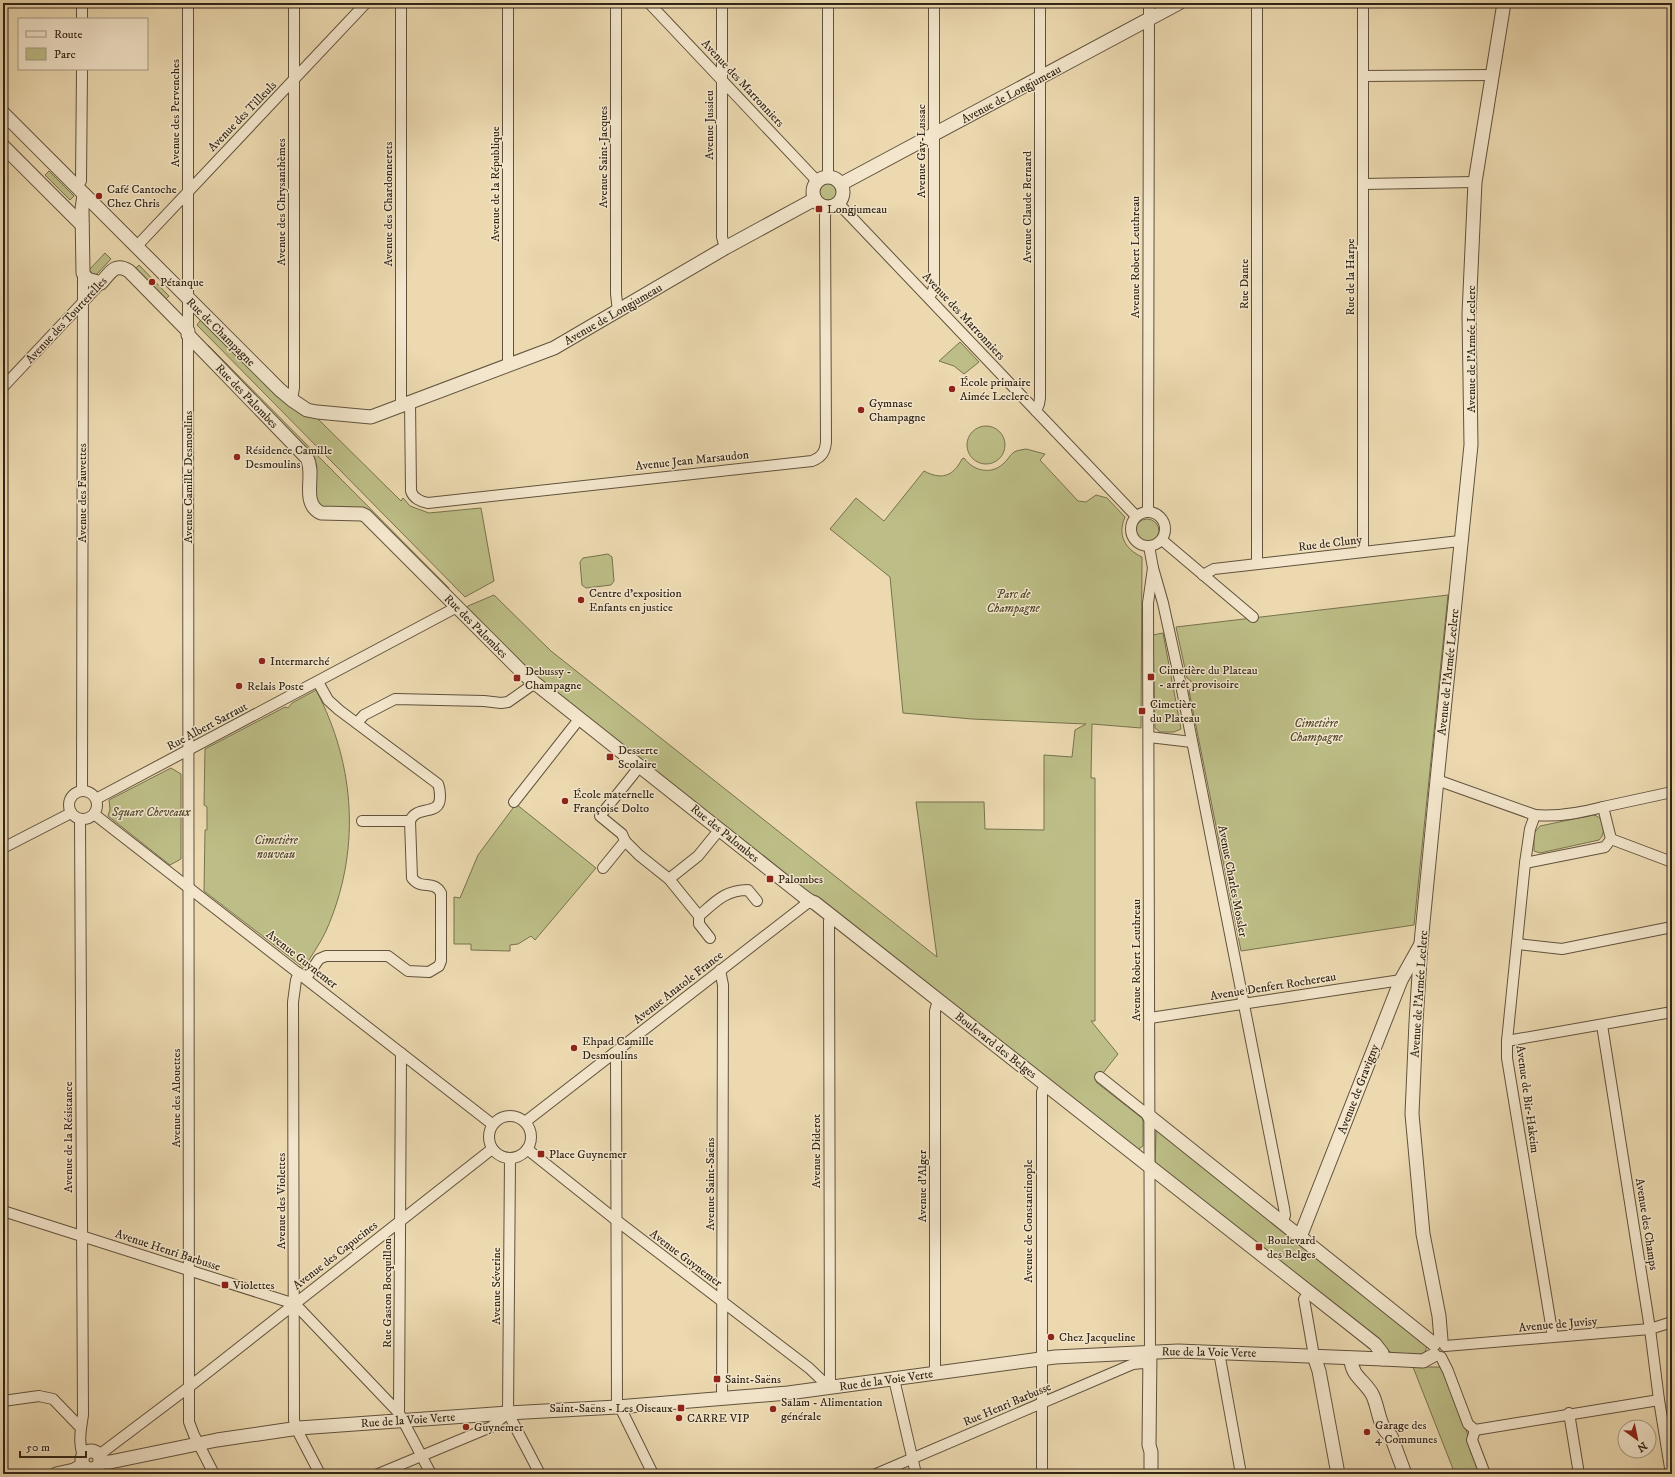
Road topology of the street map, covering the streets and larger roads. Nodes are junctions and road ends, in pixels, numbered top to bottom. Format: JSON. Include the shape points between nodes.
{"nodes":[{"id":1,"x":82,"y":3,"type":"edge"},
{"id":2,"x":188,"y":3,"type":"edge"},
{"id":3,"x":294,"y":3,"type":"edge"},
{"id":4,"x":366,"y":3,"type":"edge"},
{"id":5,"x":401,"y":3,"type":"edge"},
{"id":6,"x":508,"y":3,"type":"edge"},
{"id":7,"x":616,"y":3,"type":"edge"},
{"id":8,"x":649,"y":3,"type":"edge"},
{"id":9,"x":722,"y":3,"type":"edge"},
{"id":10,"x":828,"y":3,"type":"edge"},
{"id":11,"x":934,"y":3,"type":"edge"},
{"id":12,"x":1040,"y":3,"type":"edge"},
{"id":13,"x":1149,"y":3,"type":"edge"},
{"id":14,"x":1179,"y":3,"type":"edge"},
{"id":15,"x":1257,"y":3,"type":"edge"},
{"id":16,"x":1363,"y":3,"type":"edge"},
{"id":17,"x":1504,"y":3,"type":"edge"},
{"id":18,"x":82,"y":18,"type":"edge"},
{"id":19,"x":1148,"y":19,"type":"junction"},
{"id":20,"x":82,"y":70,"type":"edge"},
{"id":21,"x":1492,"y":75,"type":"junction"},
{"id":22,"x":1363,"y":76,"type":"junction"},
{"id":23,"x":1040,"y":78,"type":"junction"},
{"id":24,"x":294,"y":80,"type":"junction"},
{"id":25,"x":723,"y":80,"type":"junction"},
{"id":26,"x":3,"y":113,"type":"edge"},
{"id":27,"x":934,"y":134,"type":"junction"},
{"id":28,"x":3,"y":146,"type":"edge"},
{"id":29,"x":822,"y":179,"type":"junction"},
{"id":30,"x":1475,"y":182,"type":"junction"},
{"id":31,"x":841,"y":184,"type":"junction"},
{"id":32,"x":1363,"y":184,"type":"junction"},
{"id":33,"x":80,"y":191,"type":"junction"},
{"id":34,"x":188,"y":192,"type":"junction"},
{"id":35,"x":815,"y":199,"type":"junction"},
{"id":36,"x":832,"y":205,"type":"junction"},
{"id":37,"x":82,"y":225,"type":"junction"},
{"id":38,"x":136,"y":247,"type":"junction"},
{"id":39,"x":725,"y":248,"type":"junction"},
{"id":40,"x":113,"y":270,"type":"joint"},
{"id":41,"x":83,"y":273,"type":"junction"},
{"id":42,"x":101,"y":283,"type":"junction"},
{"id":43,"x":929,"y":297,"type":"junction"},
{"id":44,"x":188,"y":298,"type":"junction"},
{"id":45,"x":82,"y":303,"type":"junction"},
{"id":46,"x":618,"y":311,"type":"junction"},
{"id":47,"x":188,"y":328,"type":"junction"},
{"id":48,"x":508,"y":365,"type":"junction"},
{"id":49,"x":3,"y":387,"type":"edge"},
{"id":50,"x":292,"y":400,"type":"junction"},
{"id":51,"x":405,"y":403,"type":"junction"},
{"id":52,"x":1036,"y":411,"type":"junction"},
{"id":53,"x":1148,"y":511,"type":"junction"},
{"id":54,"x":1136,"y":516,"type":"junction"},
{"id":55,"x":1162,"y":540,"type":"junction"},
{"id":56,"x":1460,"y":541,"type":"junction"},
{"id":57,"x":1149,"y":546,"type":"junction"},
{"id":58,"x":1363,"y":552,"type":"junction"},
{"id":59,"x":1257,"y":564,"type":"junction"},
{"id":60,"x":1153,"y":568,"type":"junction"},
{"id":61,"x":1203,"y":575,"type":"junction"},
{"id":62,"x":457,"y":607,"type":"junction"},
{"id":63,"x":1253,"y":617,"type":"dead end"},
{"id":64,"x":318,"y":682,"type":"junction"},
{"id":65,"x":535,"y":683,"type":"junction"},
{"id":66,"x":580,"y":718,"type":"junction"},
{"id":67,"x":358,"y":723,"type":"junction"},
{"id":68,"x":1149,"y":737,"type":"junction"},
{"id":69,"x":1192,"y":742,"type":"junction"},
{"id":70,"x":190,"y":750,"type":"junction"},
{"id":71,"x":640,"y":766,"type":"junction"},
{"id":72,"x":1437,"y":780,"type":"junction"},
{"id":73,"x":82,"y":791,"type":"junction"},
{"id":74,"x":1672,"y":792,"type":"edge"},
{"id":75,"x":96,"y":799,"type":"junction"},
{"id":76,"x":514,"y":802,"type":"dead end"},
{"id":77,"x":1603,"y":808,"type":"junction"},
{"id":78,"x":71,"y":813,"type":"junction"},
{"id":79,"x":94,"y":814,"type":"junction"},
{"id":80,"x":1535,"y":815,"type":"junction"},
{"id":81,"x":80,"y":819,"type":"junction"},
{"id":82,"x":410,"y":820,"type":"junction"},
{"id":83,"x":362,"y":821,"type":"dead end"},
{"id":84,"x":720,"y":829,"type":"junction"},
{"id":85,"x":1611,"y":839,"type":"junction"},
{"id":86,"x":625,"y":842,"type":"junction"},
{"id":87,"x":3,"y":848,"type":"edge"},
{"id":88,"x":1672,"y":862,"type":"edge"},
{"id":89,"x":1525,"y":863,"type":"junction"},
{"id":90,"x":603,"y":868,"type":"dead end"},
{"id":91,"x":669,"y":879,"type":"junction"},
{"id":92,"x":189,"y":888,"type":"junction"},
{"id":93,"x":757,"y":901,"type":"dead end"},
{"id":94,"x":810,"y":901,"type":"junction"},
{"id":95,"x":699,"y":916,"type":"junction"},
{"id":96,"x":831,"y":916,"type":"junction"},
{"id":97,"x":1672,"y":927,"type":"edge"},
{"id":98,"x":710,"y":938,"type":"dead end"},
{"id":99,"x":1421,"y":943,"type":"junction"},
{"id":100,"x":1518,"y":944,"type":"junction"},
{"id":101,"x":720,"y":970,"type":"junction"},
{"id":102,"x":303,"y":976,"type":"junction"},
{"id":103,"x":1401,"y":980,"type":"junction"},
{"id":104,"x":938,"y":1000,"type":"junction"},
{"id":105,"x":1244,"y":1004,"type":"junction"},
{"id":106,"x":1672,"y":1012,"type":"edge"},
{"id":107,"x":1150,"y":1018,"type":"junction"},
{"id":108,"x":1602,"y":1025,"type":"junction"},
{"id":109,"x":1507,"y":1041,"type":"junction"},
{"id":110,"x":616,"y":1052,"type":"junction"},
{"id":111,"x":401,"y":1053,"type":"junction"},
{"id":112,"x":1100,"y":1077,"type":"dead end"},
{"id":113,"x":1045,"y":1084,"type":"junction"},
{"id":114,"x":1149,"y":1116,"type":"junction"},
{"id":115,"x":525,"y":1122,"type":"junction"},
{"id":116,"x":492,"y":1124,"type":"junction"},
{"id":117,"x":492,"y":1149,"type":"junction"},
{"id":118,"x":527,"y":1149,"type":"junction"},
{"id":119,"x":510,"y":1158,"type":"junction"},
{"id":120,"x":1149,"y":1166,"type":"junction"},
{"id":121,"x":3,"y":1211,"type":"edge"},
{"id":122,"x":616,"y":1220,"type":"junction"},
{"id":123,"x":400,"y":1221,"type":"junction"},
{"id":124,"x":1283,"y":1222,"type":"junction"},
{"id":125,"x":82,"y":1236,"type":"junction"},
{"id":126,"x":1300,"y":1236,"type":"junction"},
{"id":127,"x":189,"y":1270,"type":"junction"},
{"id":128,"x":1309,"y":1293,"type":"junction"},
{"id":129,"x":722,"y":1302,"type":"junction"},
{"id":130,"x":295,"y":1304,"type":"junction"},
{"id":131,"x":1672,"y":1322,"type":"edge"},
{"id":132,"x":1650,"y":1329,"type":"junction"},
{"id":133,"x":1553,"y":1337,"type":"junction"},
{"id":134,"x":1439,"y":1349,"type":"junction"},
{"id":135,"x":1150,"y":1352,"type":"junction"},
{"id":136,"x":1219,"y":1352,"type":"junction"},
{"id":137,"x":1314,"y":1356,"type":"junction"},
{"id":138,"x":1041,"y":1358,"type":"junction"},
{"id":139,"x":1351,"y":1358,"type":"junction"},
{"id":140,"x":1382,"y":1359,"type":"junction"},
{"id":141,"x":1149,"y":1365,"type":"junction"},
{"id":142,"x":935,"y":1373,"type":"junction"},
{"id":143,"x":894,"y":1379,"type":"junction"},
{"id":144,"x":188,"y":1387,"type":"junction"},
{"id":145,"x":830,"y":1388,"type":"junction"},
{"id":146,"x":722,"y":1398,"type":"junction"},
{"id":147,"x":1659,"y":1400,"type":"junction"},
{"id":148,"x":3,"y":1401,"type":"edge"},
{"id":149,"x":1042,"y":1404,"type":"junction"},
{"id":150,"x":618,"y":1407,"type":"junction"},
{"id":151,"x":508,"y":1413,"type":"junction"},
{"id":152,"x":1569,"y":1413,"type":"junction"},
{"id":153,"x":402,"y":1416,"type":"junction"},
{"id":154,"x":81,"y":1428,"type":"junction"},
{"id":155,"x":296,"y":1428,"type":"junction"},
{"id":156,"x":1475,"y":1430,"type":"junction"},
{"id":157,"x":198,"y":1444,"type":"junction"},
{"id":158,"x":422,"y":1456,"type":"junction"},
{"id":159,"x":912,"y":1458,"type":"junction"},
{"id":160,"x":93,"y":1463,"type":"edge"},
{"id":161,"x":56,"y":1474,"type":"edge"},
{"id":162,"x":214,"y":1474,"type":"edge"},
{"id":163,"x":320,"y":1474,"type":"edge"},
{"id":164,"x":378,"y":1474,"type":"edge"},
{"id":165,"x":431,"y":1474,"type":"edge"},
{"id":166,"x":540,"y":1474,"type":"edge"},
{"id":167,"x":654,"y":1474,"type":"edge"},
{"id":168,"x":876,"y":1474,"type":"edge"},
{"id":169,"x":916,"y":1474,"type":"edge"},
{"id":170,"x":1042,"y":1474,"type":"edge"},
{"id":171,"x":1151,"y":1474,"type":"edge"},
{"id":172,"x":1241,"y":1474,"type":"edge"},
{"id":173,"x":1338,"y":1474,"type":"edge"},
{"id":174,"x":1405,"y":1474,"type":"edge"},
{"id":175,"x":1485,"y":1474,"type":"edge"},
{"id":176,"x":1579,"y":1474,"type":"edge"},
{"id":177,"x":1671,"y":1474,"type":"edge"}],
"edges":[{"from":1,"to":18,"type":"street"},
{"from":2,"to":34,"type":"street","name":"Avenue des Pervenches"},
{"from":3,"to":24,"type":"street","name":"Avenue des Chrysanthèmes"},
{"from":4,"to":24,"type":"street","name":"Avenue des Tilleuls"},
{"from":5,"to":51,"type":"street","name":"Avenue des Chardonnerets"},
{"from":6,"to":48,"type":"street","name":"Avenue de la République"},
{"from":7,"to":46,"type":"street","name":"Avenue Saint-Jacques"},
{"from":8,"to":25,"type":"street","name":"Avenue des Marronniers"},
{"from":9,"to":25,"type":"street","name":"Avenue Jussieu"},
{"from":10,"to":29,"type":"street"},
{"from":11,"to":27,"type":"street","name":"Avenue Gay-Lussac"},
{"from":12,"to":23,"type":"street","name":"Avenue Claude Bernard"},
{"from":13,"to":19,"type":"street","name":"Avenue Robert Leuthreau"},
{"from":14,"to":19,"type":"street","name":"Avenue de Longjumeau"},
{"from":15,"to":59,"type":"street","name":"Rue Dante"},
{"from":16,"to":22,"type":"street","name":"Rue de la Harpe"},
{"from":17,"to":21,"type":"street","name":"Avenue de l'Armée Leclerc"},
{"from":19,"to":23,"type":"street","name":"Avenue de Longjumeau"},
{"from":19,"to":53,"type":"street","name":"Avenue Robert Leuthreau"},
{"from":20,"to":33,"type":"street"},
{"from":21,"to":22,"type":"street"},
{"from":21,"to":30,"type":"street","name":"Avenue de l'Armée Leclerc"},
{"from":22,"to":32,"type":"street","name":"Rue de la Harpe"},
{"from":23,"to":27,"type":"street","name":"Avenue de Longjumeau"},
{"from":23,"to":52,"type":"street","name":"Avenue Claude Bernard","via":[[1040,398]]},
{"from":24,"to":34,"type":"street","name":"Avenue des Tilleuls"},
{"from":24,"to":50,"type":"street","name":"Avenue des Chrysanthèmes"},
{"from":25,"to":29,"type":"street","name":"Avenue des Marronniers"},
{"from":25,"to":39,"type":"street","name":"Avenue Jussieu","via":[[722,237]]},
{"from":26,"to":33,"type":"street","name":"Rue de Champagne"},
{"from":27,"to":31,"type":"street","name":"Avenue de Longjumeau"},
{"from":27,"to":43,"type":"street","name":"Avenue Gay-Lussac","via":[[934,286]]},
{"from":28,"to":37,"type":"street"},
{"from":29,"to":31,"type":"street","via":[[836,178]]},
{"from":29,"to":35,"type":"street","via":[[813,189]]},
{"from":30,"to":32,"type":"street"},
{"from":30,"to":56,"type":"street","name":"Avenue de l'Armée Leclerc","via":[[1470,314],[1471,445]]},
{"from":31,"to":36,"type":"street","via":[[843,194]]},
{"from":32,"to":58,"type":"street","name":"Rue de la Harpe"},
{"from":33,"to":37,"type":"street","name":"Avenue des Fauvettes"},
{"from":33,"to":38,"type":"street","name":"Rue de Champagne"},
{"from":34,"to":38,"type":"street","name":"Avenue des Tilleuls"},
{"from":34,"to":44,"type":"street","name":"Avenue des Pervenches"},
{"from":35,"to":36,"type":"street","via":[[818,203]]},
{"from":35,"to":39,"type":"street","name":"Avenue de Longjumeau"},
{"from":36,"to":43,"type":"street","name":"Avenue des Marronniers"},
{"from":36,"to":51,"type":"street","name":"Avenue Jean Marsaudon","via":[[825,216],[826,442],[825,450],[818,459],[428,503],[421,502],[412,495]]},
{"from":37,"to":41,"type":"street","name":"Avenue des Fauvettes"},
{"from":38,"to":44,"type":"street","name":"Rue de Champagne"},
{"from":39,"to":46,"type":"street","name":"Avenue de Longjumeau"},
{"from":40,"to":42,"type":"street","name":"Avenue des Tourterelles"},
{"from":40,"to":47,"type":"street","name":"Rue des Palombes","via":[[123,267]]},
{"from":41,"to":42,"type":"street","via":[[88,280]]},
{"from":41,"to":45,"type":"street","name":"Avenue des Fauvettes"},
{"from":42,"to":45,"type":"street","name":"Avenue des Tourterelles"},
{"from":43,"to":52,"type":"street","name":"Avenue des Marronniers"},
{"from":44,"to":47,"type":"street","name":"Avenue des Pervenches"},
{"from":44,"to":50,"type":"street","name":"Rue de Champagne"},
{"from":45,"to":49,"type":"street","name":"Avenue des Tourterelles"},
{"from":45,"to":73,"type":"street","name":"Avenue des Fauvettes"},
{"from":46,"to":48,"type":"street","name":"Avenue de Longjumeau","via":[[554,348]]},
{"from":47,"to":62,"type":"street","name":"Rue des Palombes","via":[[307,458],[310,464],[310,500],[316,511],[366,516]]},
{"from":47,"to":70,"type":"street","name":"Avenue Camille Desmoulins"},
{"from":48,"to":51,"type":"street","name":"Avenue de Longjumeau"},
{"from":50,"to":51,"type":"street","name":"Rue de Champagne","via":[[304,408],[317,412],[371,417]]},
{"from":52,"to":54,"type":"street","name":"Avenue des Marronniers"},
{"from":53,"to":54,"type":"street"},
{"from":53,"to":55,"type":"street","via":[[1163,519],[1166,530]]},
{"from":54,"to":57,"type":"street","via":[[1131,525],[1132,536],[1139,544]]},
{"from":55,"to":57,"type":"street","via":[[1154,546]]},
{"from":55,"to":61,"type":"street"},
{"from":56,"to":58,"type":"street","name":"Rue de Cluny"},
{"from":56,"to":72,"type":"street","name":"Avenue de l'Armée Leclerc"},
{"from":57,"to":60,"type":"street","name":"Avenue Charles Mossler"},
{"from":58,"to":59,"type":"street","name":"Rue de Cluny"},
{"from":59,"to":61,"type":"street","name":"Rue de Cluny","via":[[1214,570]]},
{"from":60,"to":68,"type":"street","name":"Avenue Robert Leuthreau","via":[[1148,603]]},
{"from":60,"to":69,"type":"street","name":"Avenue Charles Mossler","via":[[1163,603]]},
{"from":61,"to":63,"type":"street"},
{"from":62,"to":64,"type":"street","name":"Rue Albert Sarraut"},
{"from":62,"to":65,"type":"street","name":"Rue des Palombes"},
{"from":64,"to":67,"type":"street","via":[[328,700]]},
{"from":64,"to":70,"type":"street","name":"Rue Albert Sarraut"},
{"from":65,"to":66,"type":"street","name":"Rue des Palombes"},
{"from":65,"to":67,"type":"street","via":[[508,702],[501,703],[484,700],[395,699],[364,716]]},
{"from":66,"to":71,"type":"street","name":"Rue des Palombes"},
{"from":66,"to":76,"type":"street"},
{"from":67,"to":82,"type":"street","via":[[438,784],[440,803],[437,808],[415,813]]},
{"from":68,"to":69,"type":"street"},
{"from":68,"to":107,"type":"street","name":"Avenue Robert Leuthreau"},
{"from":69,"to":105,"type":"street","name":"Avenue Charles Mossler"},
{"from":70,"to":75,"type":"street","name":"Rue Albert Sarraut"},
{"from":70,"to":92,"type":"street","name":"Avenue des Alouettes","via":[[187,877]]},
{"from":71,"to":84,"type":"street","name":"Rue des Palombes"},
{"from":71,"to":86,"type":"street","via":[[600,816],[622,834]]},
{"from":72,"to":80,"type":"street"},
{"from":72,"to":99,"type":"street","name":"Avenue de l'Armée Leclerc"},
{"from":73,"to":75,"type":"street","via":[[92,793]]},
{"from":73,"to":78,"type":"street","via":[[72,795],[69,804]]},
{"from":74,"to":77,"type":"street"},
{"from":75,"to":79,"type":"street","via":[[97,808]]},
{"from":77,"to":80,"type":"street","via":[[1571,815]]},
{"from":77,"to":85,"type":"street"},
{"from":78,"to":81,"type":"street"},
{"from":78,"to":87,"type":"street"},
{"from":79,"to":81,"type":"street","via":[[90,818]]},
{"from":79,"to":92,"type":"street","name":"Avenue Guynemer"},
{"from":80,"to":89,"type":"street","name":"Avenue de Bir-Hakeim","via":[[1530,829]]},
{"from":81,"to":125,"type":"street","name":"Avenue de la Résistance"},
{"from":82,"to":83,"type":"street"},
{"from":82,"to":102,"type":"street","name":"Avenue des Violettes","via":[[412,878],[420,885],[438,888],[441,893],[439,966],[430,972],[408,971],[388,956],[326,956],[319,959]]},
{"from":84,"to":91,"type":"street","via":[[698,856]]},
{"from":84,"to":94,"type":"street","name":"Rue des Palombes"},
{"from":85,"to":88,"type":"street"},
{"from":85,"to":89,"type":"street","via":[[1605,847]]},
{"from":86,"to":90,"type":"street"},
{"from":86,"to":91,"type":"street"},
{"from":89,"to":100,"type":"street","name":"Avenue de Bir-Hakeim"},
{"from":91,"to":95,"type":"street"},
{"from":92,"to":102,"type":"street","name":"Avenue Guynemer"},
{"from":92,"to":127,"type":"street","name":"Avenue des Alouettes"},
{"from":93,"to":95,"type":"street","via":[[748,890],[733,891]]},
{"from":94,"to":96,"type":"street","name":"Boulevard des Belges","via":[[815,902]]},
{"from":94,"to":101,"type":"street","name":"Avenue Anatole France"},
{"from":95,"to":98,"type":"street","via":[[699,924]]},
{"from":96,"to":104,"type":"street","name":"Boulevard des Belges"},
{"from":96,"to":145,"type":"street","name":"Avenue Diderot"},
{"from":97,"to":100,"type":"street","via":[[1562,949]]},
{"from":99,"to":103,"type":"street","name":"Avenue de Gravigny"},
{"from":99,"to":134,"type":"street","name":"Avenue de l'Armée Leclerc","via":[[1412,1114],[1423,1234],[1439,1316]]},
{"from":100,"to":109,"type":"street","name":"Avenue de Bir-Hakeim"},
{"from":101,"to":110,"type":"street","name":"Avenue Anatole France"},
{"from":101,"to":129,"type":"street","name":"Avenue Saint-Saëns","via":[[723,985]]},
{"from":102,"to":111,"type":"street","name":"Avenue Guynemer"},
{"from":102,"to":130,"type":"street","name":"Avenue des Violettes","via":[[296,980],[294,1002]]},
{"from":103,"to":105,"type":"street","name":"Avenue Denfert Rochereau"},
{"from":103,"to":126,"type":"street","name":"Avenue de Gravigny"},
{"from":104,"to":113,"type":"street","name":"Boulevard des Belges"},
{"from":104,"to":142,"type":"street","name":"Avenue d'Alger","via":[[935,1011]]},
{"from":105,"to":107,"type":"street","name":"Avenue Denfert Rochereau"},
{"from":105,"to":124,"type":"street","name":"Avenue Charles Mossler","via":[[1284,1208]]},
{"from":106,"to":108,"type":"street"},
{"from":107,"to":114,"type":"street","name":"Avenue Robert Leuthreau"},
{"from":108,"to":109,"type":"street"},
{"from":108,"to":132,"type":"street","name":"Avenue des Champs"},
{"from":109,"to":133,"type":"street","name":"Avenue de Bir-Hakeim","via":[[1507,1058],[1517,1124]]},
{"from":110,"to":115,"type":"street","name":"Avenue Anatole France"},
{"from":110,"to":122,"type":"street"},
{"from":111,"to":116,"type":"street","name":"Avenue Guynemer"},
{"from":111,"to":123,"type":"street","name":"Rue Gaston Bocquillon"},
{"from":112,"to":114,"type":"street"},
{"from":113,"to":120,"type":"street","name":"Boulevard des Belges"},
{"from":113,"to":138,"type":"street","name":"Avenue de Constantinople","via":[[1042,1092]]},
{"from":114,"to":120,"type":"street","name":"Avenue Robert Leuthreau"},
{"from":114,"to":124,"type":"street"},
{"from":115,"to":116,"type":"street","via":[[519,1118],[506,1116]]},
{"from":115,"to":118,"type":"street","via":[[531,1139]]},
{"from":116,"to":117,"type":"street","via":[[488,1137]]},
{"from":117,"to":119,"type":"street","via":[[500,1156]]},
{"from":117,"to":123,"type":"street","name":"Avenue des Capucines"},
{"from":118,"to":119,"type":"street"},
{"from":118,"to":122,"type":"street","name":"Avenue Guynemer"},
{"from":119,"to":151,"type":"street","name":"Avenue Séverine"},
{"from":120,"to":128,"type":"street","name":"Boulevard des Belges"},
{"from":120,"to":135,"type":"street","name":"Avenue Robert Leuthreau"},
{"from":121,"to":125,"type":"street","name":"Avenue Henri Barbusse"},
{"from":122,"to":129,"type":"street","name":"Avenue Guynemer"},
{"from":122,"to":150,"type":"street"},
{"from":123,"to":130,"type":"street","name":"Avenue des Capucines"},
{"from":123,"to":153,"type":"street","name":"Rue Gaston Bocquillon"},
{"from":124,"to":126,"type":"street"},
{"from":125,"to":127,"type":"street","name":"Avenue Henri Barbusse"},
{"from":125,"to":154,"type":"street","name":"Avenue de la Résistance"},
{"from":126,"to":134,"type":"street"},
{"from":127,"to":130,"type":"street","name":"Avenue Henri Barbusse"},
{"from":127,"to":144,"type":"street","name":"Avenue des Alouettes"},
{"from":128,"to":137,"type":"street","via":[[1304,1299]]},
{"from":128,"to":140,"type":"street","name":"Boulevard des Belges","via":[[1375,1344],[1382,1353]]},
{"from":129,"to":145,"type":"street","name":"Avenue Guynemer","via":[[809,1368]]},
{"from":129,"to":146,"type":"street","name":"Avenue Saint-Saëns"},
{"from":130,"to":144,"type":"street","name":"Avenue des Capucines"},
{"from":130,"to":153,"type":"street","name":"Avenue Henri Barbusse"},
{"from":130,"to":155,"type":"street","name":"Avenue des Violettes"},
{"from":131,"to":132,"type":"street","name":"Avenue de Juvisy"},
{"from":132,"to":133,"type":"street","name":"Avenue de Juvisy"},
{"from":132,"to":147,"type":"street","name":"Avenue des Champs"},
{"from":133,"to":134,"type":"street","name":"Avenue de Juvisy"},
{"from":134,"to":140,"type":"street","name":"Rue de la Voie Verte","via":[[1423,1361]]},
{"from":134,"to":156,"type":"street","via":[[1468,1424]]},
{"from":135,"to":136,"type":"street","name":"Rue de la Voie Verte"},
{"from":135,"to":138,"type":"street","name":"Rue de la Voie Verte"},
{"from":135,"to":141,"type":"street"},
{"from":136,"to":137,"type":"street","name":"Rue de la Voie Verte"},
{"from":136,"to":172,"type":"street"},
{"from":137,"to":139,"type":"street","name":"Rue de la Voie Verte"},
{"from":137,"to":173,"type":"street"},
{"from":138,"to":142,"type":"street","name":"Rue de la Voie Verte"},
{"from":138,"to":149,"type":"street","name":"Avenue de Constantinople"},
{"from":139,"to":140,"type":"street","name":"Rue de la Voie Verte"},
{"from":139,"to":174,"type":"street","via":[[1352,1369],[1373,1395]]},
{"from":141,"to":149,"type":"street","name":"Rue Henri Barbusse","via":[[1133,1364]]},
{"from":141,"to":171,"type":"street"},
{"from":142,"to":143,"type":"street","name":"Rue de la Voie Verte"},
{"from":143,"to":145,"type":"street","name":"Rue de la Voie Verte"},
{"from":143,"to":159,"type":"street"},
{"from":144,"to":157,"type":"street","name":"Avenue des Alouettes","via":[[189,1422]]},
{"from":144,"to":160,"type":"street","name":"Avenue des Capucines"},
{"from":145,"to":146,"type":"street","name":"Rue de la Voie Verte"},
{"from":146,"to":150,"type":"street","name":"Rue de la Voie Verte"},
{"from":147,"to":152,"type":"street"},
{"from":147,"to":177,"type":"street","name":"Avenue des Champs"},
{"from":148,"to":154,"type":"street","via":[[39,1396],[53,1399]]},
{"from":149,"to":159,"type":"street","name":"Rue Henri Barbusse"},
{"from":149,"to":170,"type":"street","name":"Avenue de Constantinople"},
{"from":150,"to":151,"type":"street","name":"Rue de la Voie Verte"},
{"from":150,"to":167,"type":"street"},
{"from":151,"to":153,"type":"street","name":"Rue de la Voie Verte"},
{"from":151,"to":158,"type":"street","via":[[491,1427]]},
{"from":151,"to":166,"type":"street"},
{"from":152,"to":156,"type":"street"},
{"from":152,"to":176,"type":"street"},
{"from":153,"to":155,"type":"street","name":"Rue de la Voie Verte"},
{"from":153,"to":158,"type":"street"},
{"from":154,"to":160,"type":"street","name":"Avenue de la Résistance","via":[[81,1450]]},
{"from":155,"to":157,"type":"street","name":"Rue de la Voie Verte"},
{"from":155,"to":163,"type":"street"},
{"from":156,"to":175,"type":"street","via":[[1472,1440]]},
{"from":157,"to":160,"type":"street","name":"Rue de la Voie Verte","via":[[110,1462]]},
{"from":157,"to":162,"type":"street","name":"Avenue des Alouettes"},
{"from":158,"to":164,"type":"street"},
{"from":158,"to":165,"type":"street"},
{"from":159,"to":168,"type":"street","name":"Rue Henri Barbusse"},
{"from":159,"to":169,"type":"street"},
{"from":160,"to":161,"type":"street","name":"Rue de la Voie Verte"}]}
